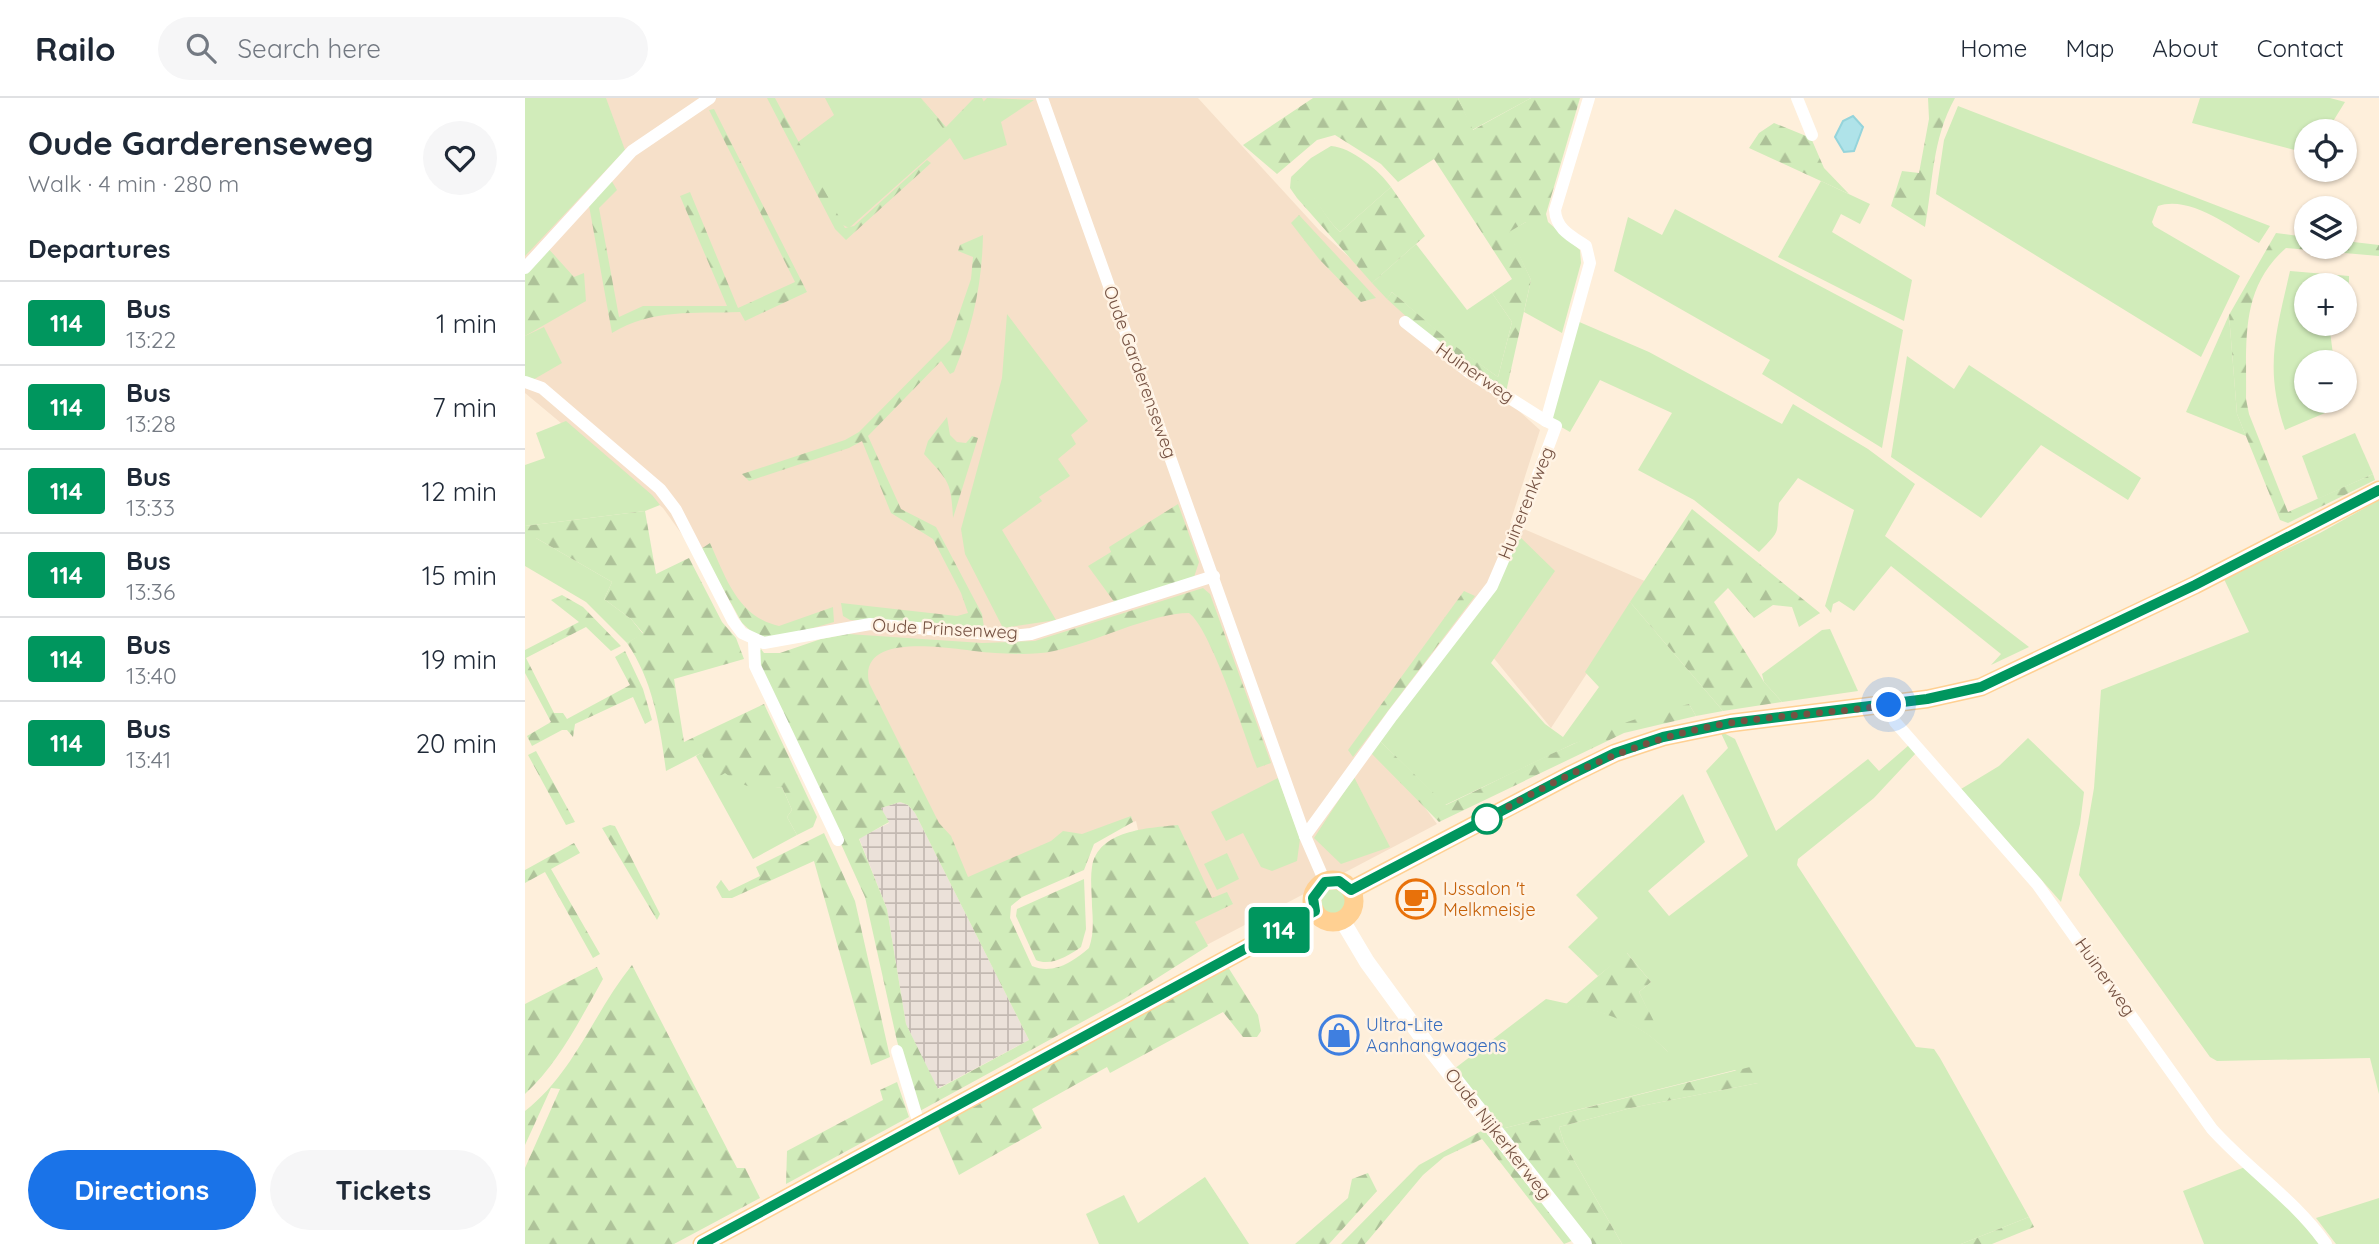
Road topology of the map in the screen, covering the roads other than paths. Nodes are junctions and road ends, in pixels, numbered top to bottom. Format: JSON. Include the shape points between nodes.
{"nodes":[{"id":1,"x":710,"y":98,"type":"edge"},
{"id":2,"x":1042,"y":98,"type":"edge"},
{"id":3,"x":1589,"y":98,"type":"edge"},
{"id":4,"x":1797,"y":98,"type":"edge"},
{"id":5,"x":1812,"y":135,"type":"dead end"},
{"id":6,"x":525,"y":268,"type":"edge"},
{"id":7,"x":1405,"y":322,"type":"dead end"},
{"id":8,"x":525,"y":382,"type":"edge"},
{"id":9,"x":1546,"y":421,"type":"junction"},
{"id":10,"x":2379,"y":490,"type":"edge"},
{"id":11,"x":1213,"y":576,"type":"junction"},
{"id":12,"x":754,"y":641,"type":"junction"},
{"id":13,"x":1882,"y":703,"type":"junction"},
{"id":14,"x":1305,"y":836,"type":"junction"},
{"id":15,"x":838,"y":840,"type":"dead end"},
{"id":16,"x":1325,"y":882,"type":"junction"},
{"id":17,"x":1351,"y":890,"type":"junction"},
{"id":18,"x":1315,"y":911,"type":"junction"},
{"id":19,"x":1342,"y":920,"type":"junction"},
{"id":20,"x":897,"y":1051,"type":"dead end"},
{"id":21,"x":919,"y":1124,"type":"junction"},
{"id":22,"x":702,"y":1244,"type":"edge"},
{"id":23,"x":1584,"y":1244,"type":"edge"},
{"id":24,"x":2326,"y":1244,"type":"edge"}],
"edges":[{"from":1,"to":6,"type":"street","via":[[632,151]]},
{"from":2,"to":11,"type":"street","name":"Oude Garderenseweg"},
{"from":3,"to":9,"type":"street","name":"Huinerenkweg","via":[[1555,221],[1586,246],[1590,263]]},
{"from":4,"to":5,"type":"street"},
{"from":7,"to":9,"type":"street","name":"Huinerweg","via":[[1470,373]]},
{"from":8,"to":12,"type":"street","via":[[541,388],[660,489],[676,510],[733,621]]},
{"from":9,"to":14,"type":"street","name":"Huinerenkweg","via":[[1556,426],[1492,586]]},
{"from":10,"to":13,"type":"main road","via":[[2195,585],[1981,687]]},
{"from":11,"to":12,"type":"street","name":"Oude Prinsenweg","via":[[1031,634],[985,635],[870,624],[787,641]]},
{"from":11,"to":14,"type":"street","name":"Oude Garderenseweg"},
{"from":12,"to":15,"type":"street","via":[[755,666]]},
{"from":13,"to":17,"type":"main road","via":[[1706,727],[1615,753]]},
{"from":13,"to":24,"type":"street","name":"Huinerweg","via":[[2045,894],[2212,1129],[2305,1215]]},
{"from":14,"to":16,"type":"street","name":"Oude Garderenseweg"},
{"from":16,"to":17,"type":"main road","via":[[1339,881]]},
{"from":16,"to":18,"type":"main road","via":[[1313,898]]},
{"from":17,"to":19,"type":"main road","via":[[1354,905]]},
{"from":18,"to":19,"type":"main road","via":[[1325,920]]},
{"from":18,"to":21,"type":"main road"},
{"from":19,"to":23,"type":"street","name":"Oude Nijkerkerweg","via":[[1429,1047]]},
{"from":20,"to":21,"type":"street"},
{"from":21,"to":22,"type":"main road"}]}
